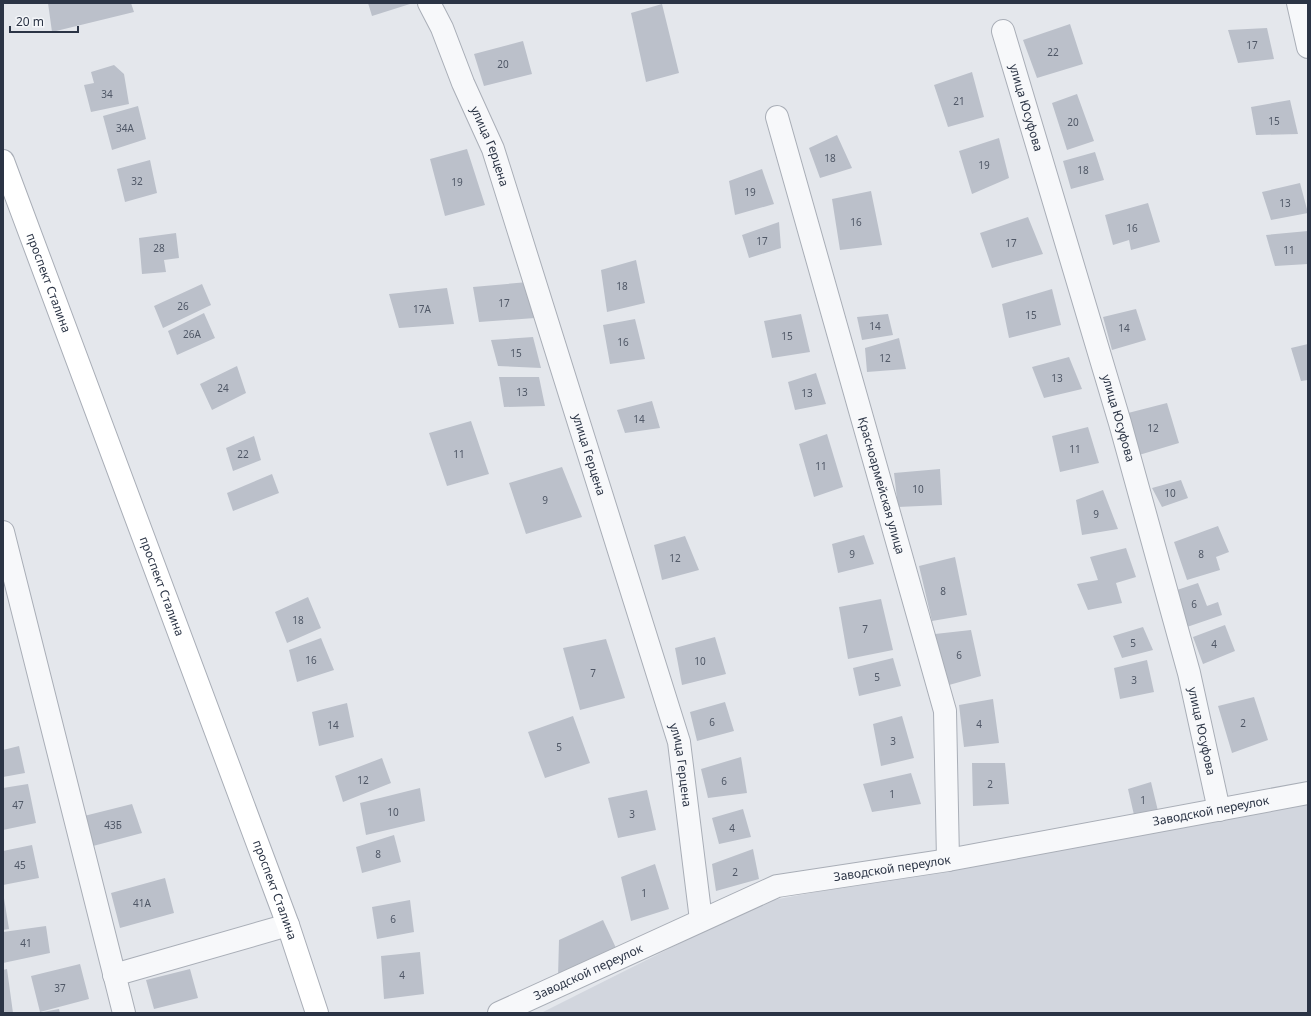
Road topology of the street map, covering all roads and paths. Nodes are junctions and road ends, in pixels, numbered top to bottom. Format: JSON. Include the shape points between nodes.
{"nodes":[{"id":1,"x":429,"y":3,"type":"edge"},
{"id":2,"x":1298,"y":3,"type":"edge"},
{"id":3,"x":1003,"y":31,"type":"dead end"},
{"id":4,"x":1308,"y":47,"type":"edge"},
{"id":5,"x":777,"y":117,"type":"dead end"},
{"id":6,"x":3,"y":161,"type":"edge"},
{"id":7,"x":3,"y":532,"type":"edge"},
{"id":8,"x":1308,"y":793,"type":"edge"},
{"id":9,"x":1219,"y":810,"type":"junction"},
{"id":10,"x":948,"y":860,"type":"junction"},
{"id":11,"x":701,"y":920,"type":"junction"},
{"id":12,"x":288,"y":925,"type":"junction"},
{"id":13,"x":114,"y":975,"type":"junction"},
{"id":14,"x":124,"y":1013,"type":"edge"},
{"id":15,"x":317,"y":1013,"type":"edge"},
{"id":16,"x":499,"y":1013,"type":"edge"}],
"edges":[{"from":1,"to":11,"type":"street","name":"улица Герцена","via":[[493,150],[679,742]]},
{"from":2,"to":4,"type":"street"},
{"from":3,"to":9,"type":"street","name":"улица Юсуфова","via":[[1120,423],[1189,673]]},
{"from":5,"to":10,"type":"street","name":"Красноармейская улица","via":[[945,711]]},
{"from":6,"to":12,"type":"street","name":"проспект Сталина"},
{"from":7,"to":13,"type":"street"},
{"from":8,"to":9,"type":"street","name":"Заводской переулок"},
{"from":9,"to":10,"type":"street","name":"Заводской переулок"},
{"from":10,"to":11,"type":"street","name":"Заводской переулок","via":[[777,886]]},
{"from":11,"to":16,"type":"street","name":"Заводской переулок"},
{"from":12,"to":13,"type":"street"},
{"from":12,"to":15,"type":"street","name":"проспект Сталина"},
{"from":13,"to":14,"type":"street"}]}
